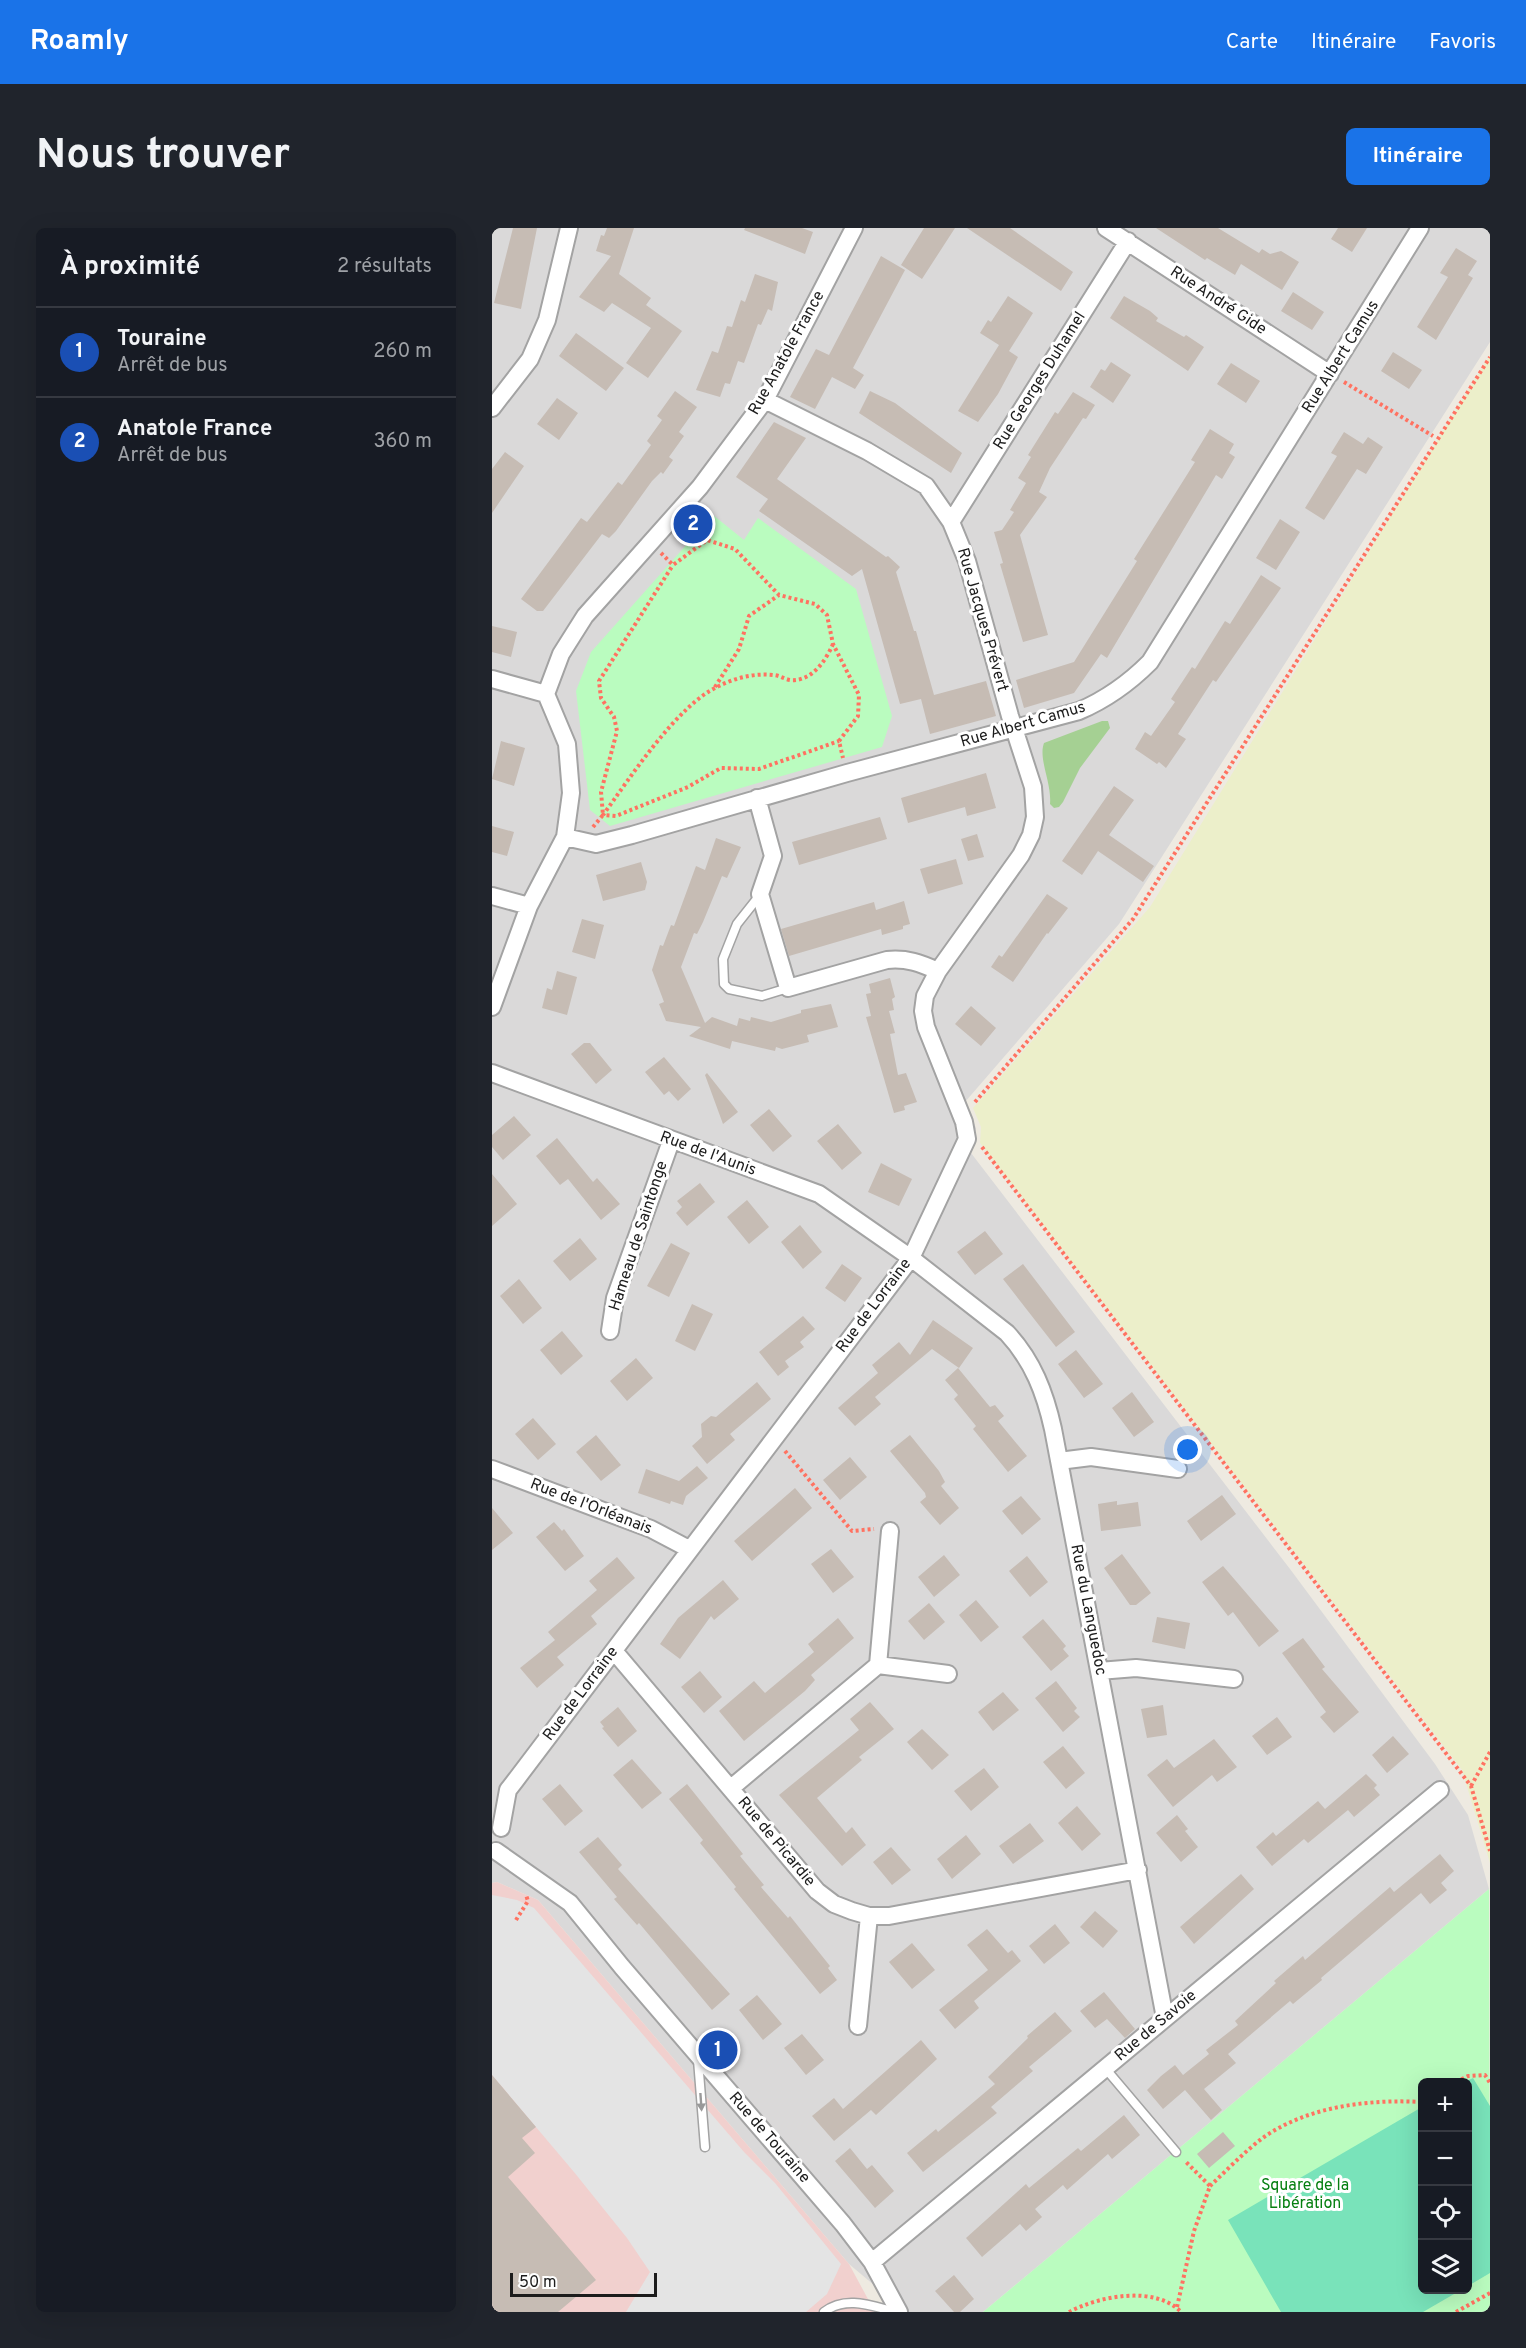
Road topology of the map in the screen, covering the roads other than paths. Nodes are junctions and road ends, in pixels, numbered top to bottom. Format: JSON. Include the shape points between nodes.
{"nodes":[{"id":1,"x":569,"y":228,"type":"edge"},
{"id":2,"x":854,"y":228,"type":"edge"},
{"id":3,"x":1106,"y":228,"type":"edge"},
{"id":4,"x":1420,"y":228,"type":"edge"},
{"id":5,"x":1128,"y":241,"type":"junction"},
{"id":6,"x":1330,"y":374,"type":"junction"},
{"id":7,"x":765,"y":400,"type":"junction"},
{"id":8,"x":494,"y":402,"type":"edge"},
{"id":9,"x":951,"y":522,"type":"junction"},
{"id":10,"x":492,"y":679,"type":"edge"},
{"id":11,"x":546,"y":694,"type":"junction"},
{"id":12,"x":1014,"y":729,"type":"junction"},
{"id":13,"x":757,"y":798,"type":"junction"},
{"id":14,"x":565,"y":837,"type":"junction"},
{"id":15,"x":760,"y":894,"type":"junction"},
{"id":16,"x":492,"y":896,"type":"edge"},
{"id":17,"x":529,"y":906,"type":"junction"},
{"id":18,"x":938,"y":971,"type":"junction"},
{"id":19,"x":788,"y":988,"type":"junction"},
{"id":20,"x":492,"y":1007,"type":"edge"},
{"id":21,"x":492,"y":1073,"type":"edge"},
{"id":22,"x":670,"y":1141,"type":"junction"},
{"id":23,"x":911,"y":1258,"type":"junction"},
{"id":24,"x":610,"y":1331,"type":"dead end"},
{"id":25,"x":1059,"y":1461,"type":"junction"},
{"id":26,"x":492,"y":1469,"type":"edge"},
{"id":27,"x":1178,"y":1469,"type":"dead end"},
{"id":28,"x":890,"y":1531,"type":"road end"},
{"id":29,"x":688,"y":1549,"type":"junction"},
{"id":30,"x":614,"y":1651,"type":"junction"},
{"id":31,"x":878,"y":1665,"type":"junction"},
{"id":32,"x":1099,"y":1671,"type":"junction"},
{"id":33,"x":948,"y":1674,"type":"dead end"},
{"id":34,"x":1234,"y":1679,"type":"dead end"},
{"id":35,"x":731,"y":1788,"type":"junction"},
{"id":36,"x":508,"y":1790,"type":"junction"},
{"id":37,"x":1440,"y":1790,"type":"dead end"},
{"id":38,"x":492,"y":1797,"type":"edge"},
{"id":39,"x":492,"y":1812,"type":"edge"},
{"id":40,"x":501,"y":1828,"type":"junction"},
{"id":41,"x":494,"y":1854,"type":"edge"},
{"id":42,"x":1138,"y":1870,"type":"junction"},
{"id":43,"x":869,"y":1916,"type":"junction"},
{"id":44,"x":1165,"y":2018,"type":"junction"},
{"id":45,"x":858,"y":2026,"type":"dead end"},
{"id":46,"x":698,"y":2057,"type":"junction"},
{"id":47,"x":1105,"y":2068,"type":"junction"},
{"id":48,"x":705,"y":2147,"type":"dead end"},
{"id":49,"x":1176,"y":2152,"type":"road end"},
{"id":50,"x":872,"y":2262,"type":"junction"},
{"id":51,"x":824,"y":2312,"type":"edge"},
{"id":52,"x":898,"y":2312,"type":"edge"}],
"edges":[{"from":1,"to":8,"type":"street","via":[[547,320],[530,359]]},
{"from":2,"to":7,"type":"street","name":"Rue Anatole France"},
{"from":3,"to":5,"type":"street","name":"Rue André Gide"},
{"from":4,"to":6,"type":"street","name":"Rue Albert Camus"},
{"from":5,"to":6,"type":"street","name":"Rue André Gide"},
{"from":5,"to":9,"type":"street","name":"Rue Georges Duhamel"},
{"from":6,"to":12,"type":"street","name":"Rue Albert Camus","via":[[1150,663],[1105,700]]},
{"from":7,"to":9,"type":"street","name":"Rue Jacques Prévert","via":[[867,451],[926,486]]},
{"from":7,"to":11,"type":"street","name":"Rue Anatole France","via":[[700,487],[585,616],[561,654]]},
{"from":9,"to":12,"type":"street","name":"Rue Jacques Prévert","via":[[968,561]]},
{"from":10,"to":11,"type":"street"},
{"from":11,"to":14,"type":"street","via":[[567,744],[571,793]]},
{"from":12,"to":13,"type":"street","name":"Rue Albert Camus"},
{"from":12,"to":18,"type":"street","name":"Rue de Lorraine","via":[[1032,787],[1035,818],[1030,835],[1021,855]]},
{"from":13,"to":14,"type":"street","name":"Rue Albert Camus","via":[[596,844]]},
{"from":13,"to":15,"type":"street","via":[[773,856]]},
{"from":14,"to":17,"type":"street"},
{"from":15,"to":19,"type":"street"},
{"from":15,"to":19,"type":"lane","via":[[737,924],[723,959],[724,984],[729,989],[762,996]]},
{"from":16,"to":17,"type":"street"},
{"from":17,"to":20,"type":"street"},
{"from":18,"to":19,"type":"street","via":[[916,961],[894,959]]},
{"from":18,"to":23,"type":"street","name":"Rue de Lorraine","via":[[923,1011],[967,1139]]},
{"from":21,"to":22,"type":"street","name":"Rue de l'Aunis"},
{"from":22,"to":23,"type":"street","name":"Rue de l'Aunis","via":[[819,1194]]},
{"from":22,"to":24,"type":"street","name":"Hameau de Saintonge","via":[[615,1298]]},
{"from":23,"to":25,"type":"street","name":"Rue du Languedoc","via":[[1020,1347],[1047,1403]]},
{"from":23,"to":29,"type":"street","name":"Rue de Lorraine"},
{"from":25,"to":27,"type":"street","via":[[1091,1457]]},
{"from":25,"to":32,"type":"street","name":"Rue du Languedoc"},
{"from":26,"to":29,"type":"street","name":"Rue de l'Orléanais","via":[[651,1529]]},
{"from":28,"to":31,"type":"street"},
{"from":29,"to":30,"type":"street","name":"Rue de Lorraine"},
{"from":30,"to":35,"type":"street","name":"Rue de Picardie"},
{"from":30,"to":36,"type":"street","name":"Rue de Lorraine"},
{"from":31,"to":33,"type":"street"},
{"from":31,"to":35,"type":"street"},
{"from":32,"to":34,"type":"street","via":[[1136,1668]]},
{"from":32,"to":42,"type":"street","name":"Rue du Languedoc"},
{"from":35,"to":43,"type":"street","name":"Rue de Picardie","via":[[817,1891],[834,1904]]},
{"from":36,"to":38,"type":"street"},
{"from":36,"to":40,"type":"street","name":"Rue de Lorraine"},
{"from":37,"to":44,"type":"street","name":"Rue de Savoie"},
{"from":39,"to":40,"type":"street"},
{"from":40,"to":41,"type":"street","name":"Rue de Lorraine"},
{"from":41,"to":46,"type":"street","name":"Rue de Touraine","via":[[529,1872],[570,1903]]},
{"from":42,"to":43,"type":"street","name":"Rue de Picardie","via":[[909,1914]]},
{"from":42,"to":44,"type":"street","name":"Rue du Languedoc"},
{"from":43,"to":45,"type":"street"},
{"from":44,"to":47,"type":"street","name":"Rue de Savoie"},
{"from":46,"to":48,"type":"lane","one_way":true},
{"from":46,"to":50,"type":"street","name":"Rue de Touraine"},
{"from":47,"to":49,"type":"lane"},
{"from":47,"to":50,"type":"street","name":"Rue de Savoie"},
{"from":50,"to":52,"type":"street","name":"Rue de Touraine"},
{"from":51,"to":52,"type":"lane","via":[[853,2302]]}]}
